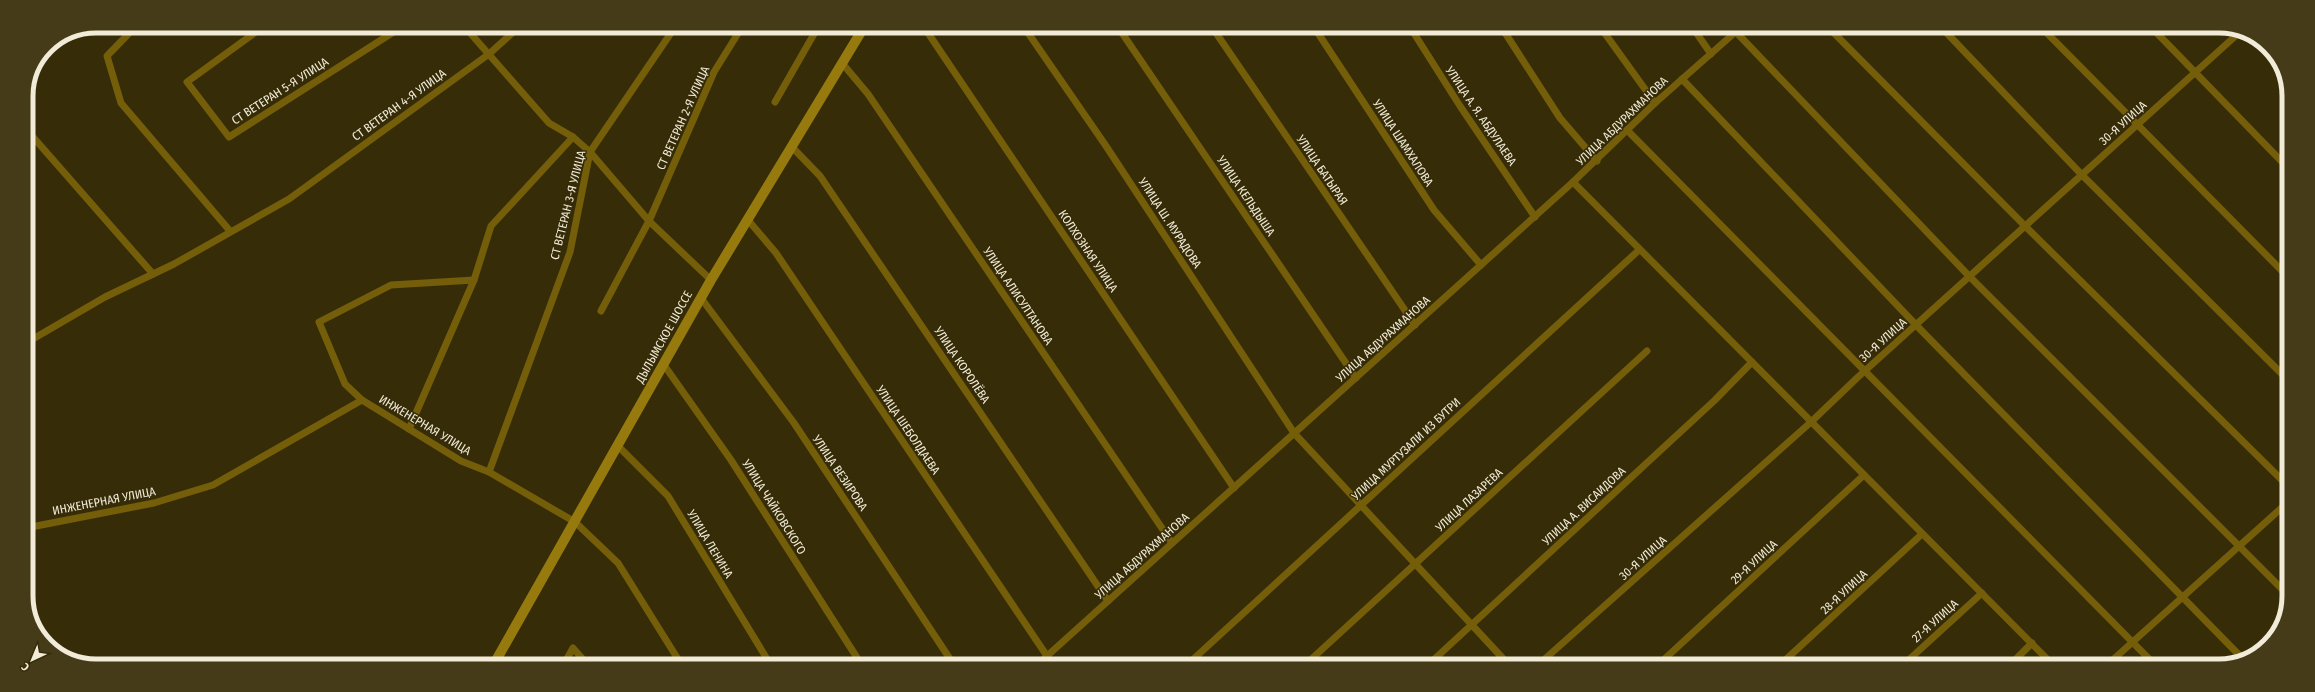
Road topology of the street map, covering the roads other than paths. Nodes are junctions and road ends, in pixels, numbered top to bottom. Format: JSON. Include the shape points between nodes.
{"nodes":[{"id":1,"x":129,"y":33,"type":"edge"},
{"id":2,"x":254,"y":33,"type":"edge"},
{"id":3,"x":392,"y":33,"type":"edge"},
{"id":4,"x":470,"y":33,"type":"edge"},
{"id":5,"x":512,"y":33,"type":"edge"},
{"id":6,"x":671,"y":33,"type":"edge"},
{"id":7,"x":738,"y":33,"type":"edge"},
{"id":8,"x":815,"y":33,"type":"edge"},
{"id":9,"x":860,"y":33,"type":"edge"},
{"id":10,"x":928,"y":33,"type":"edge"},
{"id":11,"x":1028,"y":33,"type":"edge"},
{"id":12,"x":1122,"y":33,"type":"edge"},
{"id":13,"x":1216,"y":33,"type":"edge"},
{"id":14,"x":1318,"y":33,"type":"edge"},
{"id":15,"x":1413,"y":33,"type":"edge"},
{"id":16,"x":1505,"y":33,"type":"edge"},
{"id":17,"x":1605,"y":33,"type":"edge"},
{"id":18,"x":1696,"y":33,"type":"edge"},
{"id":19,"x":1735,"y":33,"type":"edge"},
{"id":20,"x":1741,"y":33,"type":"edge"},
{"id":21,"x":1833,"y":33,"type":"edge"},
{"id":22,"x":1947,"y":33,"type":"edge"},
{"id":23,"x":2047,"y":33,"type":"edge"},
{"id":24,"x":2157,"y":33,"type":"edge"},
{"id":25,"x":2236,"y":35,"type":"edge"},
{"id":26,"x":489,"y":54,"type":"junction"},
{"id":27,"x":1711,"y":54,"type":"junction"},
{"id":28,"x":842,"y":63,"type":"junction"},
{"id":29,"x":2196,"y":72,"type":"junction"},
{"id":30,"x":1682,"y":79,"type":"junction"},
{"id":31,"x":775,"y":102,"type":"dead end"},
{"id":32,"x":1655,"y":103,"type":"junction"},
{"id":33,"x":2137,"y":125,"type":"junction"},
{"id":34,"x":1627,"y":130,"type":"junction"},
{"id":35,"x":33,"y":137,"type":"edge"},
{"id":36,"x":573,"y":137,"type":"junction"},
{"id":37,"x":792,"y":147,"type":"junction"},
{"id":38,"x":590,"y":152,"type":"junction"},
{"id":39,"x":1597,"y":161,"type":"junction"},
{"id":40,"x":2282,"y":162,"type":"edge"},
{"id":41,"x":2082,"y":175,"type":"junction"},
{"id":42,"x":1573,"y":182,"type":"junction"},
{"id":43,"x":1535,"y":217,"type":"junction"},
{"id":44,"x":748,"y":220,"type":"junction"},
{"id":45,"x":649,"y":221,"type":"junction"},
{"id":46,"x":2025,"y":226,"type":"junction"},
{"id":47,"x":230,"y":231,"type":"junction"},
{"id":48,"x":1639,"y":250,"type":"junction"},
{"id":49,"x":1481,"y":265,"type":"junction"},
{"id":50,"x":2282,"y":271,"type":"edge"},
{"id":51,"x":154,"y":274,"type":"junction"},
{"id":52,"x":1970,"y":276,"type":"junction"},
{"id":53,"x":474,"y":280,"type":"junction"},
{"id":54,"x":711,"y":280,"type":"junction"},
{"id":55,"x":701,"y":298,"type":"junction"},
{"id":56,"x":601,"y":311,"type":"dead end"},
{"id":57,"x":1415,"y":325,"type":"junction"},
{"id":58,"x":1916,"y":325,"type":"junction"},
{"id":59,"x":33,"y":339,"type":"edge"},
{"id":60,"x":1647,"y":351,"type":"dead end"},
{"id":61,"x":1752,"y":362,"type":"junction"},
{"id":62,"x":664,"y":365,"type":"junction"},
{"id":63,"x":1865,"y":371,"type":"junction"},
{"id":64,"x":2282,"y":374,"type":"edge"},
{"id":65,"x":1356,"y":378,"type":"junction"},
{"id":66,"x":362,"y":400,"type":"junction"},
{"id":67,"x":1812,"y":422,"type":"junction"},
{"id":68,"x":409,"y":429,"type":"junction"},
{"id":69,"x":1294,"y":433,"type":"junction"},
{"id":70,"x":618,"y":446,"type":"junction"},
{"id":71,"x":489,"y":472,"type":"junction"},
{"id":72,"x":1864,"y":475,"type":"junction"},
{"id":73,"x":2282,"y":480,"type":"edge"},
{"id":74,"x":1234,"y":488,"type":"junction"},
{"id":75,"x":1362,"y":505,"type":"junction"},
{"id":76,"x":2282,"y":507,"type":"edge"},
{"id":77,"x":575,"y":522,"type":"junction"},
{"id":78,"x":33,"y":527,"type":"edge"},
{"id":79,"x":1922,"y":534,"type":"junction"},
{"id":80,"x":1172,"y":543,"type":"junction"},
{"id":81,"x":2239,"y":546,"type":"junction"},
{"id":82,"x":1416,"y":564,"type":"junction"},
{"id":83,"x":2282,"y":589,"type":"edge"},
{"id":84,"x":1982,"y":593,"type":"junction"},
{"id":85,"x":2181,"y":598,"type":"junction"},
{"id":86,"x":1108,"y":601,"type":"junction"},
{"id":87,"x":1472,"y":624,"type":"junction"},
{"id":88,"x":2132,"y":642,"type":"junction"},
{"id":89,"x":2032,"y":643,"type":"junction"},
{"id":90,"x":1047,"y":656,"type":"junction"},
{"id":91,"x":2240,"y":656,"type":"edge"},
{"id":92,"x":497,"y":659,"type":"edge"},
{"id":93,"x":567,"y":659,"type":"edge"},
{"id":94,"x":583,"y":659,"type":"edge"},
{"id":95,"x":678,"y":659,"type":"edge"},
{"id":96,"x":767,"y":659,"type":"edge"},
{"id":97,"x":858,"y":659,"type":"edge"},
{"id":98,"x":950,"y":659,"type":"edge"},
{"id":99,"x":1044,"y":659,"type":"edge"},
{"id":100,"x":1194,"y":659,"type":"edge"},
{"id":101,"x":1312,"y":659,"type":"edge"},
{"id":102,"x":1434,"y":659,"type":"edge"},
{"id":103,"x":1503,"y":659,"type":"edge"},
{"id":104,"x":1545,"y":659,"type":"edge"},
{"id":105,"x":1665,"y":659,"type":"edge"},
{"id":106,"x":1788,"y":659,"type":"edge"},
{"id":107,"x":1910,"y":659,"type":"edge"},
{"id":108,"x":2016,"y":659,"type":"edge"},
{"id":109,"x":2047,"y":659,"type":"edge"},
{"id":110,"x":2114,"y":659,"type":"edge"},
{"id":111,"x":2149,"y":659,"type":"edge"}],
"edges":[{"from":1,"to":47,"type":"street","via":[[107,56],[121,103]]},
{"from":2,"to":3,"type":"street","name":"СТ ВЕТЕРАН 5-Я УЛИЦА","via":[[187,82],[229,137]]},
{"from":4,"to":26,"type":"street"},
{"from":5,"to":26,"type":"street","name":"СТ ВЕТЕРАН 4-Я УЛИЦА"},
{"from":6,"to":38,"type":"street","name":"СТ ВЕТЕРАН 3-Я УЛИЦА"},
{"from":7,"to":45,"type":"street","name":"СТ ВЕТЕРАН 2-Я УЛИЦА","via":[[714,72]]},
{"from":8,"to":31,"type":"street"},
{"from":9,"to":28,"type":"main road","name":"ДЫЛЫМСКОЕ ШОССЕ"},
{"from":10,"to":74,"type":"street","name":"КОЛХОЗНАЯ УЛИЦА"},
{"from":11,"to":69,"type":"street","name":"УЛИЦА Ш. МУРАДОВА","via":[[1106,146]]},
{"from":12,"to":65,"type":"street","name":"УЛИЦА КЕЛЬДЫША"},
{"from":13,"to":57,"type":"street","name":"УЛИЦА БАТЫРАЯ"},
{"from":14,"to":49,"type":"street","name":"УЛИЦА ШАМХАЛОВА","via":[[1434,210]]},
{"from":15,"to":43,"type":"street","name":"УЛИЦА А. Я. АБДУЛАЕВА"},
{"from":16,"to":39,"type":"street","via":[[1560,118]]},
{"from":17,"to":32,"type":"street"},
{"from":18,"to":27,"type":"street"},
{"from":19,"to":27,"type":"street","name":"УЛИЦА АБДУРАХМАНОВА"},
{"from":20,"to":52,"type":"street"},
{"from":21,"to":46,"type":"street"},
{"from":22,"to":41,"type":"street"},
{"from":23,"to":33,"type":"street"},
{"from":24,"to":29,"type":"street"},
{"from":25,"to":29,"type":"street","name":"30-Я УЛИЦА"},
{"from":26,"to":36,"type":"street","via":[[549,123]]},
{"from":26,"to":47,"type":"street","name":"СТ ВЕТЕРАН 4-Я УЛИЦА","via":[[289,199]]},
{"from":27,"to":30,"type":"street","name":"УЛИЦА АБДУРАХМАНОВА"},
{"from":28,"to":37,"type":"main road","name":"ДЫЛЫМСКОЕ ШОССЕ"},
{"from":28,"to":80,"type":"street","name":"УЛИЦА АЛИСУЛТАНОВА","via":[[868,94]]},
{"from":29,"to":33,"type":"street","name":"30-Я УЛИЦА"},
{"from":29,"to":40,"type":"street"},
{"from":30,"to":32,"type":"street","name":"УЛИЦА АБДУРАХМАНОВА"},
{"from":30,"to":58,"type":"street"},
{"from":32,"to":34,"type":"street","name":"УЛИЦА АБДУРАХМАНОВА"},
{"from":33,"to":41,"type":"street","name":"30-Я УЛИЦА"},
{"from":33,"to":50,"type":"street"},
{"from":34,"to":39,"type":"street","name":"УЛИЦА АБДУРАХМАНОВА"},
{"from":34,"to":63,"type":"street"},
{"from":35,"to":51,"type":"street"},
{"from":36,"to":38,"type":"street"},
{"from":36,"to":53,"type":"street","via":[[491,226]]},
{"from":37,"to":44,"type":"main road","name":"ДЫЛЫМСКОЕ ШОССЕ"},
{"from":37,"to":86,"type":"street","name":"УЛИЦА КОРОЛЁВА","via":[[820,176]]},
{"from":38,"to":45,"type":"street"},
{"from":38,"to":71,"type":"street","name":"СТ ВЕТЕРАН 3-Я УЛИЦА","via":[[570,252]]},
{"from":39,"to":42,"type":"street","name":"УЛИЦА АБДУРАХМАНОВА"},
{"from":41,"to":46,"type":"street","name":"30-Я УЛИЦА"},
{"from":41,"to":64,"type":"street"},
{"from":42,"to":43,"type":"street","name":"УЛИЦА АБДУРАХМАНОВА"},
{"from":42,"to":48,"type":"street"},
{"from":43,"to":49,"type":"street","name":"УЛИЦА АБДУРАХМАНОВА"},
{"from":44,"to":54,"type":"main road","name":"ДЫЛЫМСКОЕ ШОССЕ"},
{"from":44,"to":90,"type":"street","name":"УЛИЦА ШЕБОЛДАЕВА","via":[[776,253]]},
{"from":45,"to":54,"type":"street"},
{"from":45,"to":56,"type":"street","name":"СТ ВЕТЕРАН 2-Я УЛИЦА"},
{"from":46,"to":52,"type":"street","name":"30-Я УЛИЦА"},
{"from":46,"to":73,"type":"street"},
{"from":47,"to":51,"type":"street","name":"СТ ВЕТЕРАН 4-Я УЛИЦА"},
{"from":48,"to":61,"type":"street"},
{"from":48,"to":75,"type":"street","name":"УЛИЦА МУРТУЗАЛИ ИЗ БУТРИ"},
{"from":49,"to":57,"type":"street","name":"УЛИЦА АБДУРАХМАНОВА"},
{"from":51,"to":59,"type":"street","name":"СТ ВЕТЕРАН 4-Я УЛИЦА","via":[[105,297]]},
{"from":52,"to":58,"type":"street","name":"30-Я УЛИЦА"},
{"from":52,"to":81,"type":"street"},
{"from":53,"to":66,"type":"street","via":[[391,285],[319,322],[345,384]]},
{"from":53,"to":68,"type":"street"},
{"from":54,"to":55,"type":"main road","name":"ДЫЛЫМСКОЕ ШОССЕ"},
{"from":55,"to":62,"type":"main road","name":"ДЫЛЫМСКОЕ ШОССЕ"},
{"from":55,"to":98,"type":"street","name":"УЛИЦА ВЕЗИРОВА","via":[[794,423]]},
{"from":57,"to":65,"type":"street","name":"УЛИЦА АБДУРАХМАНОВА"},
{"from":58,"to":63,"type":"street","name":"30-Я УЛИЦА"},
{"from":58,"to":85,"type":"street"},
{"from":60,"to":82,"type":"street","name":"УЛИЦА ЛАЗАРЕВА"},
{"from":61,"to":67,"type":"street"},
{"from":61,"to":87,"type":"street","name":"УЛИЦА А. ВИСАИДОВА","via":[[1715,400]]},
{"from":62,"to":70,"type":"main road","name":"ДЫЛЫМСКОЕ ШОССЕ"},
{"from":62,"to":97,"type":"street","name":"УЛИЦА ЧАЙКОВСКОГО","via":[[732,460]]},
{"from":63,"to":67,"type":"street","name":"30-Я УЛИЦА"},
{"from":63,"to":88,"type":"street"},
{"from":65,"to":69,"type":"street","name":"УЛИЦА АБДУРАХМАНОВА"},
{"from":66,"to":68,"type":"street","name":"ИНЖЕНЕРНАЯ УЛИЦА"},
{"from":66,"to":78,"type":"street","name":"ИНЖЕНЕРНАЯ УЛИЦА","via":[[213,485],[154,503]]},
{"from":67,"to":72,"type":"street"},
{"from":67,"to":104,"type":"street","name":"30-Я УЛИЦА"},
{"from":68,"to":71,"type":"street","name":"ИНЖЕНЕРНАЯ УЛИЦА","via":[[461,461]]},
{"from":69,"to":74,"type":"street","name":"УЛИЦА АБДУРАХМАНОВА"},
{"from":69,"to":75,"type":"street","name":"УЛИЦА Ш. МУРАДОВА"},
{"from":70,"to":77,"type":"main road","name":"ДЫЛЫМСКОЕ ШОССЕ"},
{"from":70,"to":96,"type":"street","name":"УЛИЦА ЛЕНИНА","via":[[668,496]]},
{"from":71,"to":77,"type":"street","name":"ИНЖЕНЕРНАЯ УЛИЦА"},
{"from":72,"to":79,"type":"street"},
{"from":72,"to":105,"type":"street","name":"29-Я УЛИЦА"},
{"from":74,"to":80,"type":"street","name":"УЛИЦА АБДУРАХМАНОВА"},
{"from":75,"to":82,"type":"street","name":"УЛИЦА Ш. МУРАДОВА"},
{"from":75,"to":100,"type":"street","name":"УЛИЦА МУРТУЗАЛИ ИЗ БУТРИ"},
{"from":76,"to":81,"type":"street"},
{"from":77,"to":92,"type":"main road","name":"ДЫЛЫМСКОЕ ШОССЕ"},
{"from":77,"to":95,"type":"street","name":"ИНЖЕНЕРНАЯ УЛИЦА","via":[[618,563]]},
{"from":79,"to":84,"type":"street"},
{"from":79,"to":106,"type":"street","name":"28-Я УЛИЦА"},
{"from":80,"to":86,"type":"street","name":"УЛИЦА АБДУРАХМАНОВА"},
{"from":81,"to":83,"type":"street"},
{"from":81,"to":85,"type":"street"},
{"from":82,"to":87,"type":"street","name":"УЛИЦА Ш. МУРАДОВА"},
{"from":82,"to":101,"type":"street","name":"УЛИЦА ЛАЗАРЕВА"},
{"from":84,"to":89,"type":"street"},
{"from":84,"to":107,"type":"street","name":"27-Я УЛИЦА"},
{"from":85,"to":88,"type":"street"},
{"from":85,"to":91,"type":"street"},
{"from":86,"to":90,"type":"street","name":"УЛИЦА АБДУРАХМАНОВА"},
{"from":87,"to":102,"type":"street","name":"УЛИЦА А. ВИСАИДОВА"},
{"from":87,"to":103,"type":"street","name":"УЛИЦА Ш. МУРАДОВА"},
{"from":88,"to":110,"type":"street"},
{"from":88,"to":111,"type":"street"},
{"from":89,"to":108,"type":"street"},
{"from":89,"to":109,"type":"street"},
{"from":90,"to":99,"type":"street","name":"УЛИЦА АБДУРАХМАНОВА"},
{"from":93,"to":94,"type":"street","via":[[573,648]]}]}
